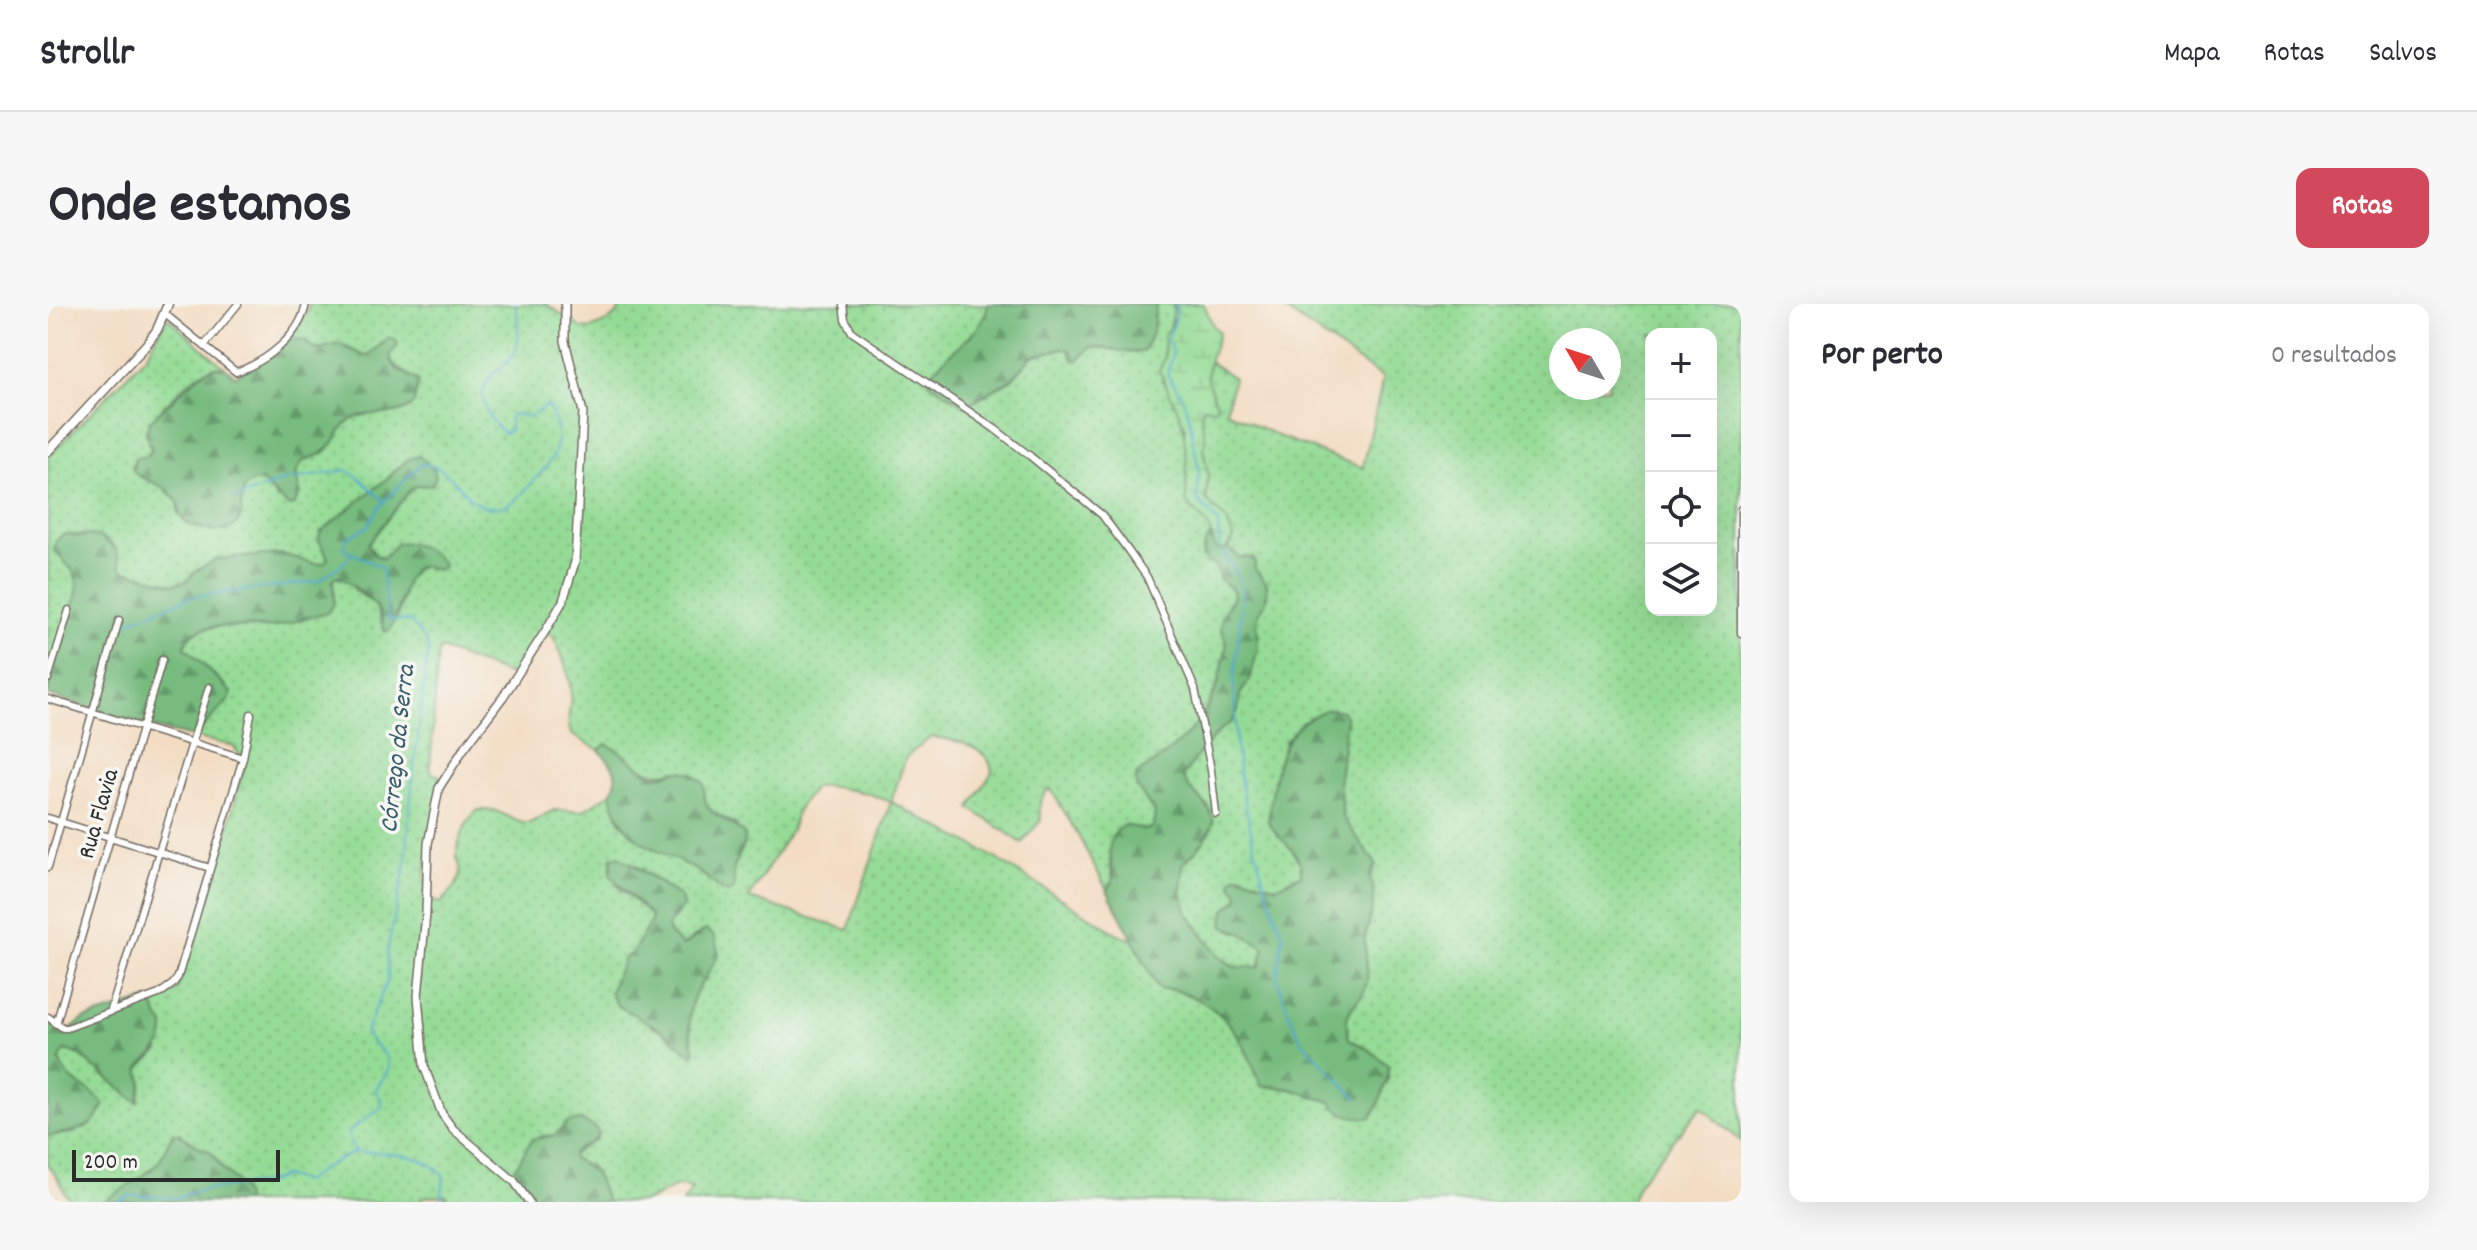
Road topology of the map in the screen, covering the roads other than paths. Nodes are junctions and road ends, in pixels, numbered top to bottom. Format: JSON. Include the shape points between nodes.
{"nodes":[{"id":1,"x":238,"y":304,"type":"edge"},
{"id":2,"x":565,"y":304,"type":"edge"},
{"id":3,"x":843,"y":304,"type":"edge"},
{"id":4,"x":305,"y":305,"type":"edge"},
{"id":5,"x":167,"y":307,"type":"edge"},
{"id":6,"x":204,"y":346,"type":"junction"},
{"id":7,"x":48,"y":451,"type":"edge"},
{"id":8,"x":1741,"y":509,"type":"edge"},
{"id":9,"x":69,"y":610,"type":"dead end"},
{"id":10,"x":119,"y":620,"type":"dead end"},
{"id":11,"x":1741,"y":633,"type":"edge"},
{"id":12,"x":162,"y":660,"type":"dead end"},
{"id":13,"x":48,"y":679,"type":"edge"},
{"id":14,"x":209,"y":687,"type":"dead end"},
{"id":15,"x":48,"y":699,"type":"edge"},
{"id":16,"x":94,"y":713,"type":"junction"},
{"id":17,"x":251,"y":714,"type":"dead end"},
{"id":18,"x":142,"y":728,"type":"junction"},
{"id":19,"x":190,"y":743,"type":"junction"},
{"id":20,"x":243,"y":758,"type":"junction"},
{"id":21,"x":1216,"y":814,"type":"dead end"},
{"id":22,"x":48,"y":818,"type":"edge"},
{"id":23,"x":62,"y":822,"type":"junction"},
{"id":24,"x":113,"y":836,"type":"junction"},
{"id":25,"x":161,"y":852,"type":"junction"},
{"id":26,"x":48,"y":867,"type":"edge"},
{"id":27,"x":210,"y":868,"type":"junction"},
{"id":28,"x":111,"y":1010,"type":"junction"},
{"id":29,"x":48,"y":1017,"type":"edge"},
{"id":30,"x":56,"y":1024,"type":"junction"},
{"id":31,"x":529,"y":1202,"type":"edge"}],
"edges":[{"from":1,"to":6,"type":"street"},
{"from":2,"to":31,"type":"street","via":[[565,341],[583,412],[575,562],[563,601],[546,630],[439,788],[428,844],[418,996],[424,1066],[442,1114],[514,1181]]},
{"from":3,"to":21,"type":"street","via":[[852,332],[1030,456],[1102,515],[1122,542],[1147,577],[1195,689]]},
{"from":4,"to":6,"type":"street","via":[[300,324],[285,342],[239,372]]},
{"from":5,"to":6,"type":"street"},
{"from":5,"to":7,"type":"main road","via":[[146,345]]},
{"from":8,"to":11,"type":"street"},
{"from":9,"to":13,"type":"street"},
{"from":10,"to":16,"type":"street"},
{"from":12,"to":18,"type":"street","name":"Rua Flavia"},
{"from":14,"to":19,"type":"street"},
{"from":15,"to":16,"type":"street"},
{"from":16,"to":18,"type":"street"},
{"from":16,"to":23,"type":"street"},
{"from":17,"to":20,"type":"street"},
{"from":18,"to":19,"type":"street"},
{"from":18,"to":24,"type":"street","name":"Rua Flavia"},
{"from":19,"to":20,"type":"street"},
{"from":19,"to":25,"type":"street"},
{"from":20,"to":27,"type":"street"},
{"from":22,"to":23,"type":"street"},
{"from":23,"to":24,"type":"street"},
{"from":23,"to":26,"type":"street"},
{"from":24,"to":25,"type":"street"},
{"from":24,"to":30,"type":"street","name":"Rua Flavia"},
{"from":25,"to":27,"type":"street"},
{"from":25,"to":28,"type":"street"},
{"from":27,"to":28,"type":"street","via":[[173,984]]},
{"from":28,"to":30,"type":"street","via":[[67,1028]]},
{"from":29,"to":30,"type":"street"}]}
